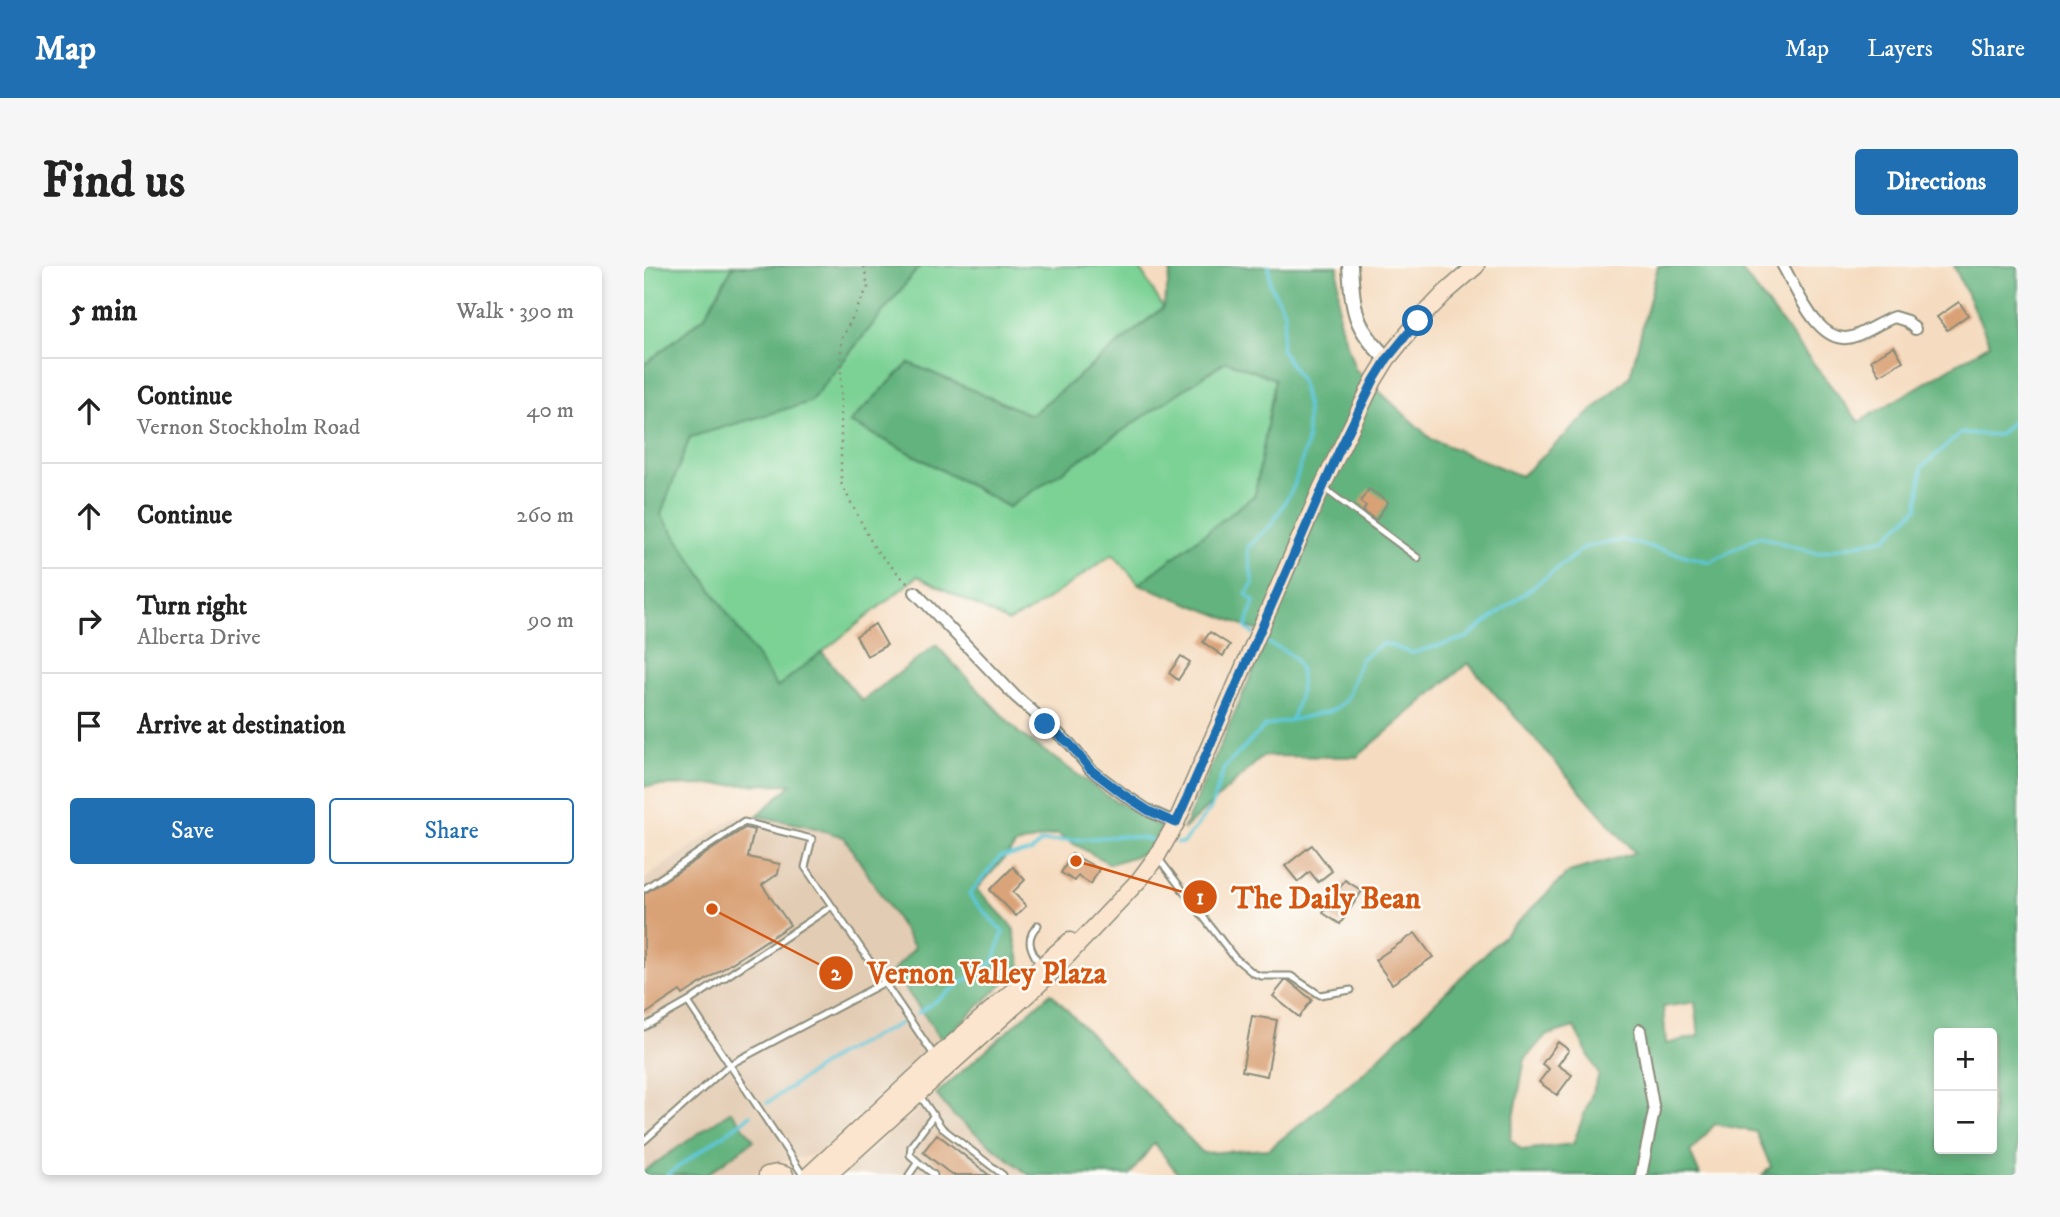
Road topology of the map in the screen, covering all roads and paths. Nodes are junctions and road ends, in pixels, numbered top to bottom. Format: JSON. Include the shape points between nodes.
{"nodes":[{"id":1,"x":864,"y":266,"type":"edge"},
{"id":2,"x":1350,"y":266,"type":"edge"},
{"id":3,"x":1476,"y":266,"type":"edge"},
{"id":4,"x":1783,"y":266,"type":"edge"},
{"id":5,"x":1915,"y":329,"type":"dead end"},
{"id":6,"x":1387,"y":359,"type":"junction"},
{"id":7,"x":1322,"y":487,"type":"junction"},
{"id":8,"x":1418,"y":558,"type":"dead end"},
{"id":9,"x":915,"y":592,"type":"joint"},
{"id":10,"x":1176,"y":823,"type":"junction"},
{"id":11,"x":1157,"y":856,"type":"junction"},
{"id":12,"x":644,"y":889,"type":"edge"},
{"id":13,"x":832,"y":906,"type":"junction"},
{"id":14,"x":1038,"y":925,"type":"dead end"},
{"id":15,"x":1045,"y":970,"type":"junction"},
{"id":16,"x":885,"y":982,"type":"junction"},
{"id":17,"x":1351,"y":990,"type":"dead end"},
{"id":18,"x":688,"y":1002,"type":"junction"},
{"id":19,"x":644,"y":1027,"type":"edge"},
{"id":20,"x":1640,"y":1030,"type":"dead end"},
{"id":21,"x":936,"y":1058,"type":"junction"},
{"id":22,"x":729,"y":1065,"type":"junction"},
{"id":23,"x":919,"y":1093,"type":"junction"},
{"id":24,"x":934,"y":1115,"type":"junction"},
{"id":25,"x":644,"y":1141,"type":"edge"},
{"id":26,"x":918,"y":1163,"type":"junction"},
{"id":27,"x":767,"y":1175,"type":"edge"},
{"id":28,"x":785,"y":1175,"type":"edge"},
{"id":29,"x":803,"y":1175,"type":"edge"},
{"id":30,"x":809,"y":1175,"type":"edge"},
{"id":31,"x":828,"y":1175,"type":"edge"},
{"id":32,"x":909,"y":1175,"type":"edge"},
{"id":33,"x":934,"y":1175,"type":"edge"},
{"id":34,"x":1003,"y":1175,"type":"edge"},
{"id":35,"x":1641,"y":1175,"type":"edge"}],
"edges":[{"from":1,"to":9,"type":"path","via":[[868,287],[841,340],[841,483],[875,549]]},
{"from":2,"to":6,"type":"street","via":[[1357,321]]},
{"from":3,"to":6,"type":"main road","via":[[1418,321]]},
{"from":4,"to":5,"type":"street","via":[[1826,333],[1853,337],[1894,317]]},
{"from":6,"to":7,"type":"main road"},
{"from":7,"to":8,"type":"lane"},
{"from":7,"to":10,"type":"main road"},
{"from":9,"to":10,"type":"street","via":[[1090,769],[1149,811]]},
{"from":10,"to":11,"type":"main road"},
{"from":11,"to":15,"type":"main road","via":[[1116,904]]},
{"from":11,"to":17,"type":"lane","via":[[1234,957],[1253,973],[1290,976],[1320,995]]},
{"from":12,"to":13,"type":"lane","via":[[744,822],[812,839],[805,867]]},
{"from":13,"to":16,"type":"lane"},
{"from":13,"to":18,"type":"lane"},
{"from":14,"to":15,"type":"lane","via":[[1031,933],[1029,948]]},
{"from":15,"to":21,"type":"main road"},
{"from":15,"to":23,"type":"main road"},
{"from":16,"to":21,"type":"lane"},
{"from":16,"to":22,"type":"lane"},
{"from":18,"to":19,"type":"lane"},
{"from":18,"to":22,"type":"lane"},
{"from":20,"to":35,"type":"street","via":[[1654,1111]]},
{"from":21,"to":30,"type":"main road"},
{"from":22,"to":25,"type":"lane"},
{"from":22,"to":29,"type":"lane"},
{"from":23,"to":24,"type":"lane"},
{"from":23,"to":31,"type":"main road"},
{"from":24,"to":26,"type":"lane","via":[[911,1146]]},
{"from":24,"to":34,"type":"lane","via":[[942,1128]]},
{"from":26,"to":32,"type":"lane"},
{"from":26,"to":33,"type":"lane"},
{"from":27,"to":28,"type":"main road"}]}
